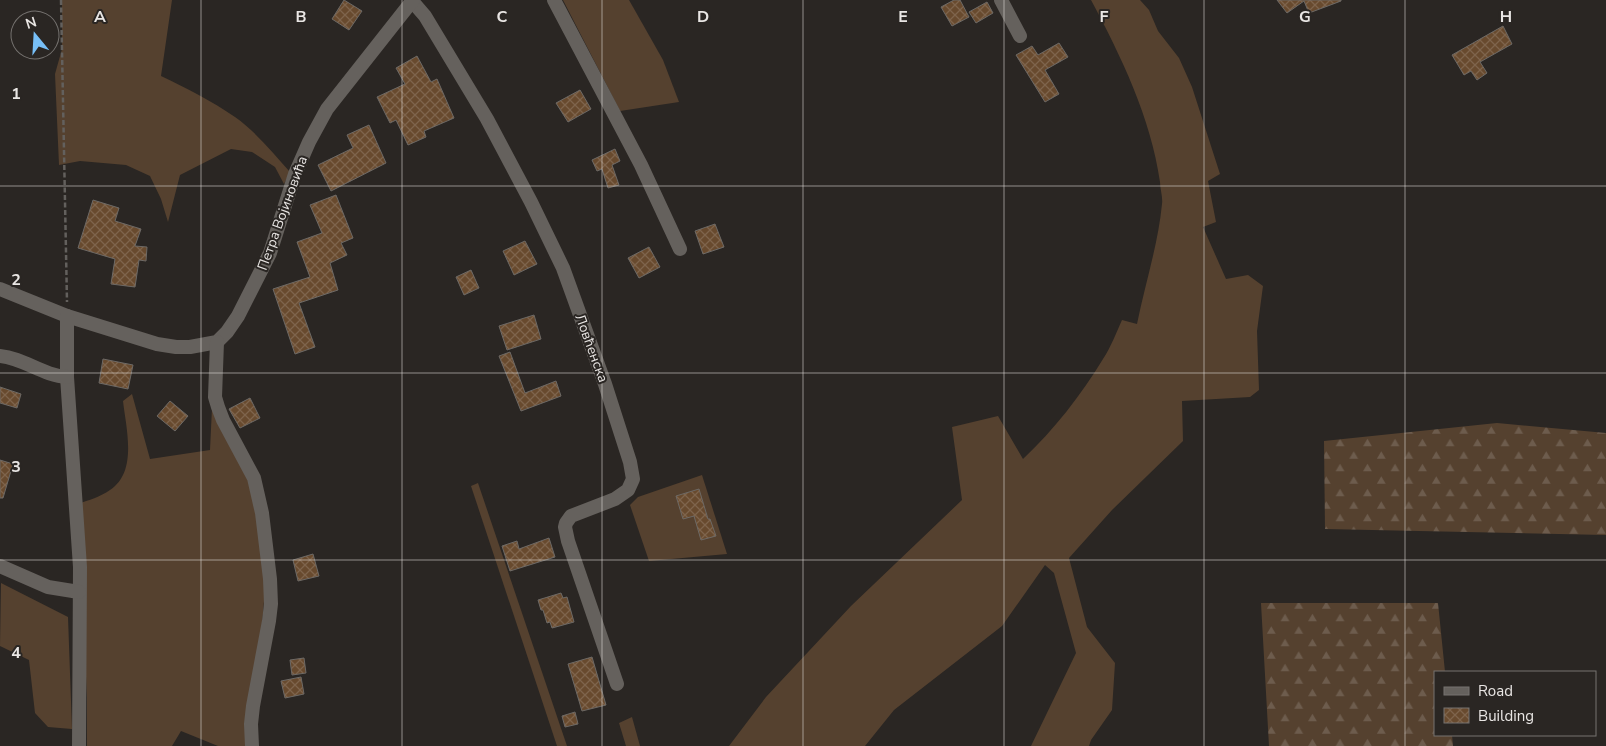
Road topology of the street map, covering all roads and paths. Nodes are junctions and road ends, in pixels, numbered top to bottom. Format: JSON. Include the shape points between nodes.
{"nodes":[{"id":1,"x":60,"y":0,"type":"edge"},
{"id":2,"x":413,"y":0,"type":"edge"},
{"id":3,"x":554,"y":0,"type":"edge"},
{"id":4,"x":1001,"y":0,"type":"edge"},
{"id":5,"x":1020,"y":36,"type":"dead end"},
{"id":6,"x":680,"y":248,"type":"dead end"},
{"id":7,"x":0,"y":289,"type":"edge"},
{"id":8,"x":67,"y":316,"type":"junction"},
{"id":9,"x":217,"y":342,"type":"junction"},
{"id":10,"x":0,"y":356,"type":"edge"},
{"id":11,"x":66,"y":377,"type":"junction"},
{"id":12,"x":0,"y":566,"type":"edge"},
{"id":13,"x":79,"y":592,"type":"junction"},
{"id":14,"x":617,"y":684,"type":"dead end"},
{"id":15,"x":79,"y":746,"type":"edge"},
{"id":16,"x":252,"y":746,"type":"edge"}],
"edges":[{"from":1,"to":8,"type":"path"},
{"from":2,"to":9,"type":"street","name":"Петра Војиновића","via":[[327,109],[295,174],[270,253],[238,316]]},
{"from":2,"to":14,"type":"street","name":"Ловћенска","via":[[487,120],[563,268],[630,462],[633,479],[628,490],[615,499],[577,513],[568,520],[565,528]]},
{"from":3,"to":6,"type":"street","via":[[641,165]]},
{"from":4,"to":5,"type":"street"},
{"from":7,"to":8,"type":"street"},
{"from":8,"to":9,"type":"street","via":[[157,344],[176,347]]},
{"from":8,"to":11,"type":"street"},
{"from":9,"to":16,"type":"street","via":[[215,397],[223,420],[254,478],[270,579],[271,604],[253,706]]},
{"from":10,"to":11,"type":"street"},
{"from":11,"to":13,"type":"street","via":[[80,567]]},
{"from":12,"to":13,"type":"street","via":[[48,587]]},
{"from":13,"to":15,"type":"street"}]}
